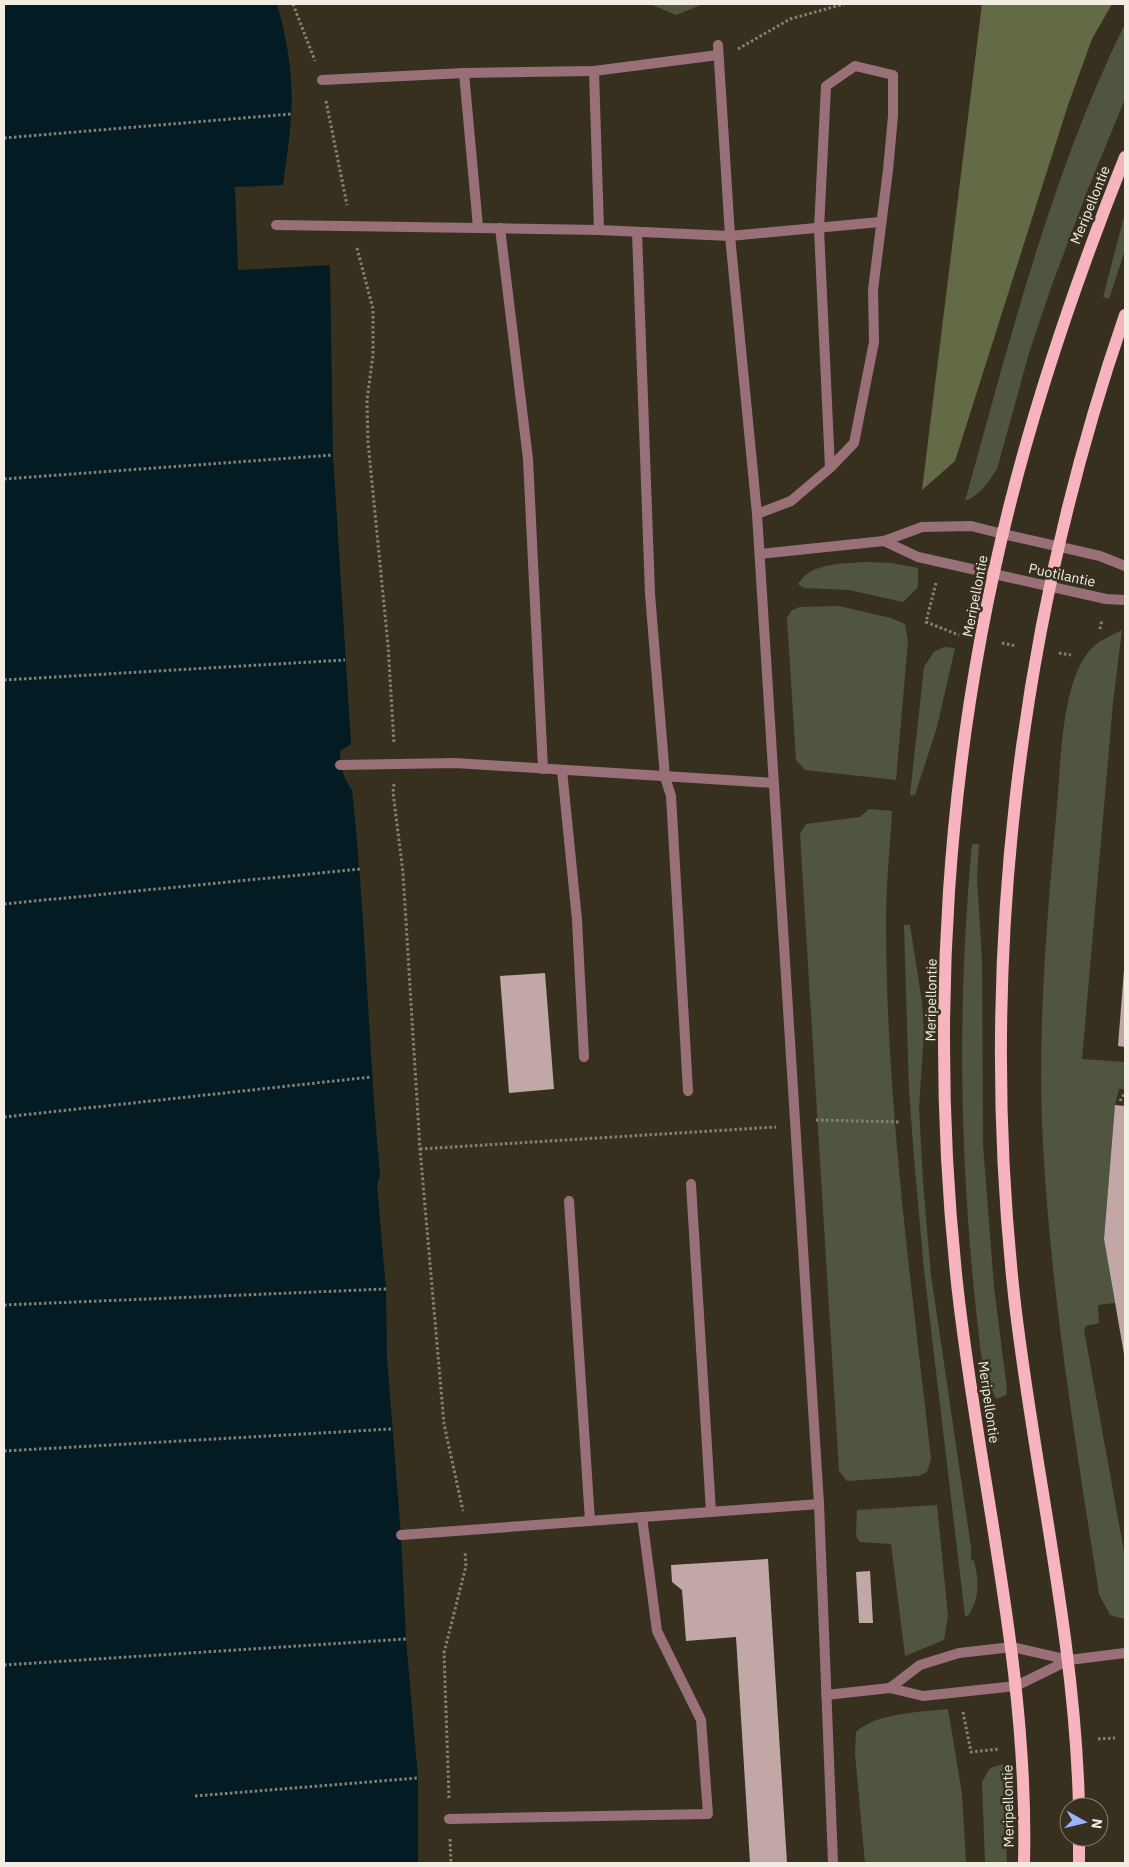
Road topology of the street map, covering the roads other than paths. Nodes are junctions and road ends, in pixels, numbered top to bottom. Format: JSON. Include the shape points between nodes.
{"nodes":[{"id":1,"x":594,"y":71,"type":"junction"},
{"id":2,"x":464,"y":73,"type":"junction"},
{"id":3,"x":322,"y":80,"type":"road end"},
{"id":4,"x":1125,"y":156,"type":"edge"},
{"id":5,"x":880,"y":222,"type":"junction"},
{"id":6,"x":276,"y":225,"type":"dead end"},
{"id":7,"x":478,"y":228,"type":"junction"},
{"id":8,"x":500,"y":228,"type":"junction"},
{"id":9,"x":818,"y":229,"type":"junction"},
{"id":10,"x":599,"y":230,"type":"junction"},
{"id":11,"x":637,"y":232,"type":"junction"},
{"id":12,"x":730,"y":236,"type":"junction"},
{"id":13,"x":1125,"y":315,"type":"edge"},
{"id":14,"x":830,"y":468,"type":"junction"},
{"id":15,"x":758,"y":514,"type":"junction"},
{"id":16,"x":1003,"y":534,"type":"junction"},
{"id":17,"x":884,"y":541,"type":"junction"},
{"id":18,"x":1059,"y":546,"type":"junction"},
{"id":19,"x":760,"y":554,"type":"junction"},
{"id":20,"x":1125,"y":566,"type":"edge"},
{"id":21,"x":994,"y":574,"type":"junction"},
{"id":22,"x":1050,"y":586,"type":"junction"},
{"id":23,"x":1125,"y":600,"type":"edge"},
{"id":24,"x":340,"y":765,"type":"dead end"},
{"id":25,"x":543,"y":769,"type":"junction"},
{"id":26,"x":562,"y":770,"type":"junction"},
{"id":27,"x":665,"y":777,"type":"junction"},
{"id":28,"x":774,"y":784,"type":"junction"},
{"id":29,"x":584,"y":1057,"type":"dead end"},
{"id":30,"x":688,"y":1091,"type":"dead end"},
{"id":31,"x":691,"y":1184,"type":"dead end"},
{"id":32,"x":569,"y":1201,"type":"dead end"},
{"id":33,"x":820,"y":1504,"type":"junction"},
{"id":34,"x":711,"y":1512,"type":"junction"},
{"id":35,"x":642,"y":1517,"type":"junction"},
{"id":36,"x":590,"y":1520,"type":"junction"},
{"id":37,"x":401,"y":1534,"type":"dead end"},
{"id":38,"x":1012,"y":1648,"type":"junction"},
{"id":39,"x":1125,"y":1653,"type":"edge"},
{"id":40,"x":1069,"y":1660,"type":"junction"},
{"id":41,"x":1016,"y":1686,"type":"junction"},
{"id":42,"x":890,"y":1688,"type":"junction"},
{"id":43,"x":826,"y":1695,"type":"junction"},
{"id":44,"x":1079,"y":1797,"type":"edge"},
{"id":45,"x":449,"y":1819,"type":"road end"},
{"id":46,"x":1080,"y":1847,"type":"edge"},
{"id":47,"x":833,"y":1863,"type":"edge"},
{"id":48,"x":1024,"y":1863,"type":"edge"},
{"id":49,"x":1079,"y":1863,"type":"edge"}],
"edges":[{"from":1,"to":2,"type":"street"},
{"from":1,"to":10,"type":"street"},
{"from":1,"to":12,"type":"street","via":[[718,50]]},
{"from":2,"to":3,"type":"street"},
{"from":2,"to":7,"type":"street"},
{"from":4,"to":16,"type":"main road","name":"Meripellontie","via":[[1084,260],[1050,364]]},
{"from":5,"to":9,"type":"street"},
{"from":5,"to":9,"type":"street","via":[[892,134],[893,75],[855,66],[826,86]]},
{"from":5,"to":14,"type":"street","via":[[873,290],[874,342],[865,398],[854,443]]},
{"from":6,"to":7,"type":"street"},
{"from":7,"to":8,"type":"street"},
{"from":8,"to":10,"type":"street"},
{"from":8,"to":25,"type":"street","via":[[528,459]]},
{"from":9,"to":12,"type":"street"},
{"from":9,"to":14,"type":"street"},
{"from":10,"to":11,"type":"street"},
{"from":11,"to":12,"type":"street"},
{"from":11,"to":27,"type":"street","via":[[650,594]]},
{"from":12,"to":15,"type":"street"},
{"from":13,"to":18,"type":"main road","via":[[1089,424]]},
{"from":14,"to":15,"type":"street","via":[[791,502]]},
{"from":15,"to":19,"type":"street"},
{"from":16,"to":17,"type":"street","name":"Puotilantie","via":[[971,526],[922,527]]},
{"from":16,"to":18,"type":"street","name":"Puotilantie"},
{"from":16,"to":21,"type":"main road","name":"Meripellontie"},
{"from":17,"to":19,"type":"street","name":"Puotilantie"},
{"from":17,"to":21,"type":"street","name":"Puotilantie","via":[[918,557]]},
{"from":18,"to":20,"type":"street","name":"Puotilantie"},
{"from":18,"to":22,"type":"main road"},
{"from":19,"to":28,"type":"street"},
{"from":21,"to":22,"type":"street","name":"Puotilantie"},
{"from":21,"to":38,"type":"main road","name":"Meripellontie","via":[[970,707],[955,825],[945,974],[946,1117],[957,1285]]},
{"from":22,"to":23,"type":"street","name":"Puotilantie","via":[[1106,599]]},
{"from":22,"to":40,"type":"main road","via":[[1014,800],[1006,892],[1001,1078],[1004,1175],[1014,1296]]},
{"from":24,"to":25,"type":"street","via":[[455,763]]},
{"from":25,"to":26,"type":"street"},
{"from":26,"to":27,"type":"street"},
{"from":26,"to":29,"type":"street","via":[[577,920]]},
{"from":27,"to":28,"type":"street"},
{"from":27,"to":30,"type":"street","via":[[670,796]]},
{"from":28,"to":33,"type":"street"},
{"from":31,"to":34,"type":"street"},
{"from":32,"to":36,"type":"street"},
{"from":33,"to":34,"type":"street"},
{"from":33,"to":43,"type":"street"},
{"from":34,"to":35,"type":"street"},
{"from":35,"to":36,"type":"street"},
{"from":35,"to":45,"type":"street","via":[[657,1631],[702,1720],[708,1814]]},
{"from":36,"to":37,"type":"street"},
{"from":38,"to":40,"type":"street"},
{"from":38,"to":41,"type":"main road","name":"Meripellontie"},
{"from":38,"to":42,"type":"street","via":[[959,1653],[920,1665]]},
{"from":39,"to":40,"type":"street"},
{"from":40,"to":41,"type":"street"},
{"from":40,"to":44,"type":"main road","via":[[1078,1741]]},
{"from":41,"to":42,"type":"street","via":[[923,1696]]},
{"from":41,"to":48,"type":"main road","name":"Meripellontie","via":[[1022,1756]]},
{"from":42,"to":43,"type":"street"},
{"from":43,"to":47,"type":"street"},
{"from":46,"to":49,"type":"main road"}]}
